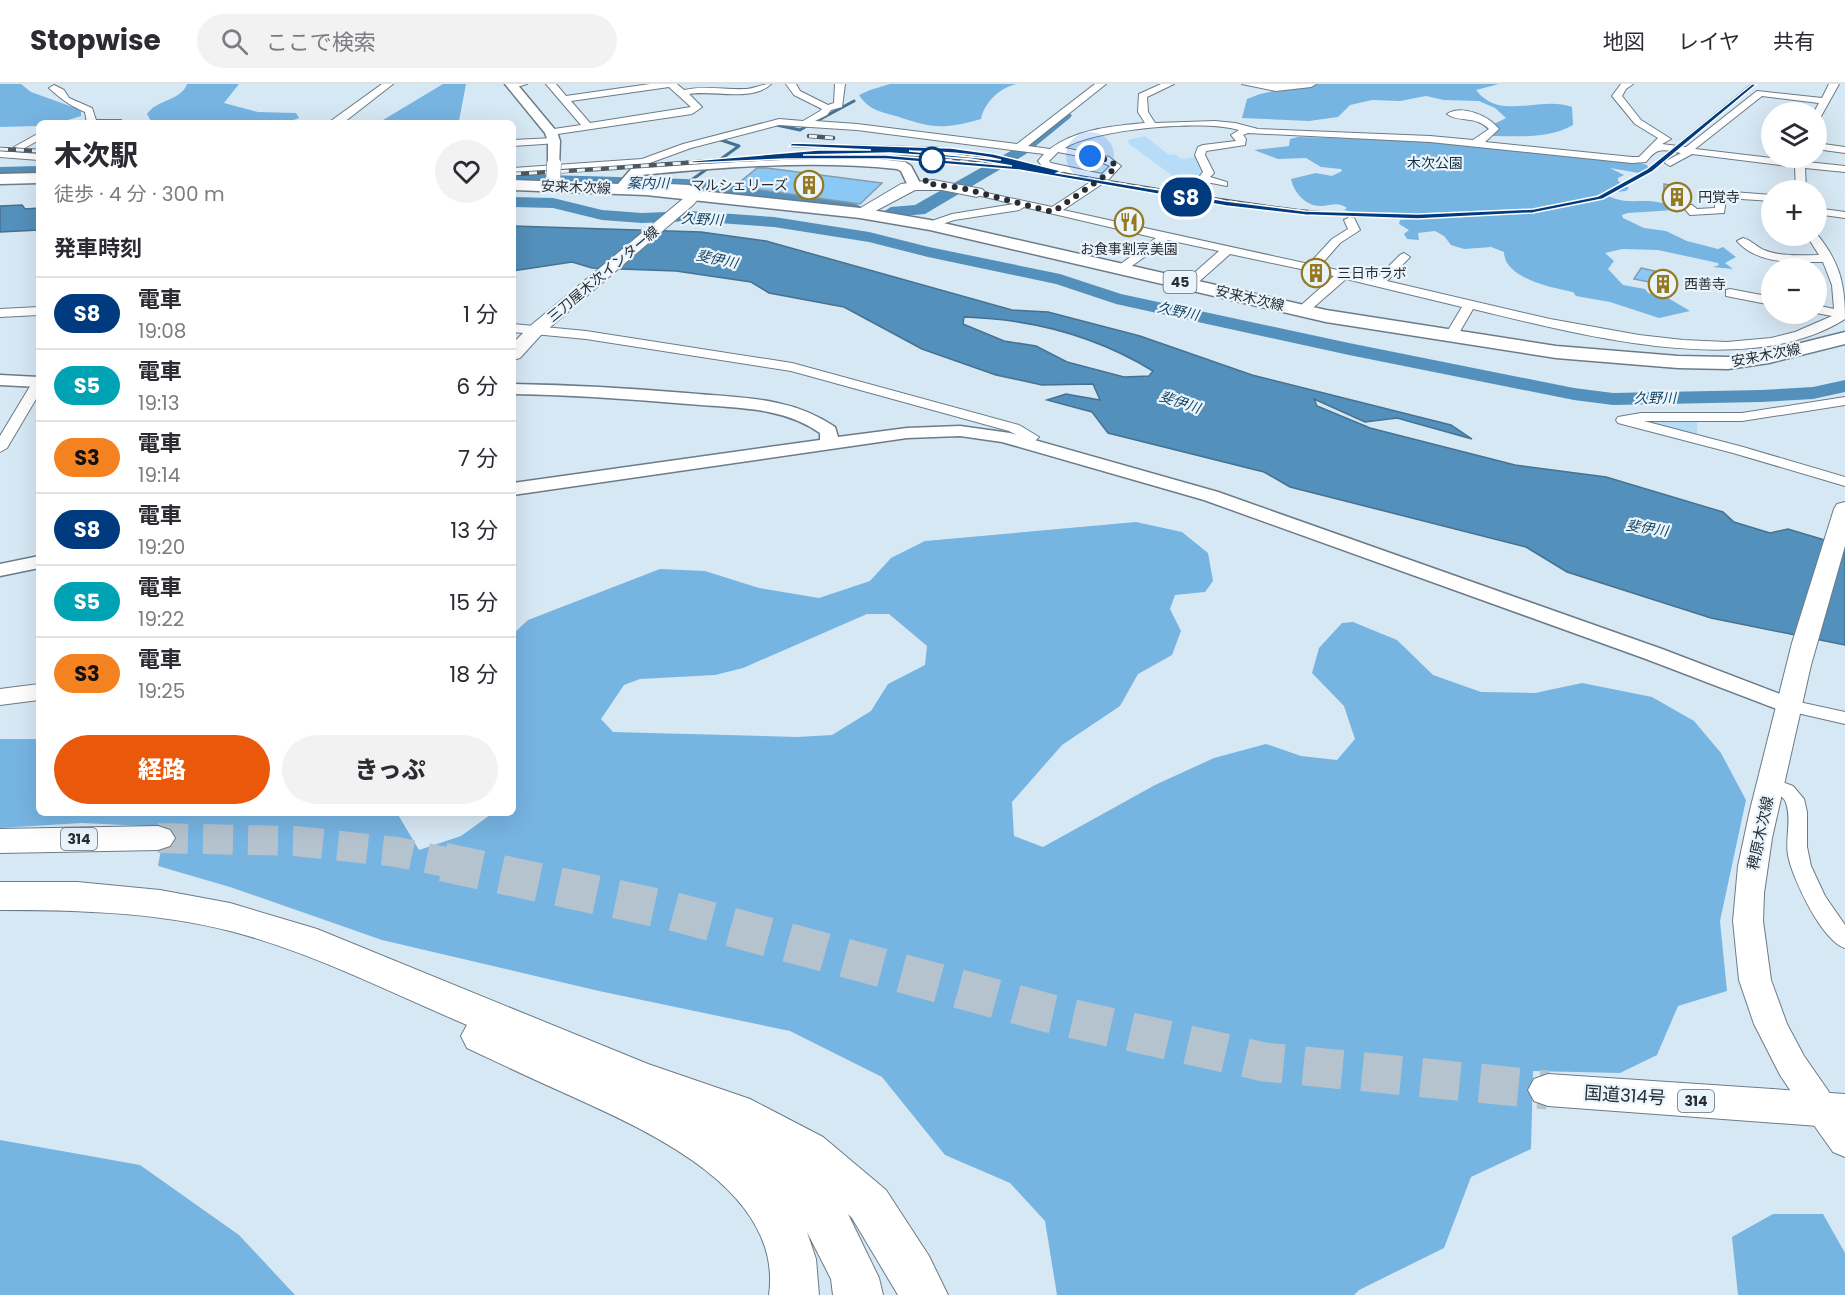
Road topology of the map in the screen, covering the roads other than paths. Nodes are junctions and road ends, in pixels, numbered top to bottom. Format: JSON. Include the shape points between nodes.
{"nodes":[{"id":1,"x":388,"y":84,"type":"edge"},
{"id":2,"x":516,"y":84,"type":"edge"},
{"id":3,"x":551,"y":84,"type":"edge"},
{"id":4,"x":671,"y":84,"type":"edge"},
{"id":5,"x":766,"y":84,"type":"edge"},
{"id":6,"x":791,"y":84,"type":"edge"},
{"id":7,"x":840,"y":84,"type":"edge"},
{"id":8,"x":1101,"y":84,"type":"edge"},
{"id":9,"x":1169,"y":84,"type":"edge"},
{"id":10,"x":1248,"y":84,"type":"edge"},
{"id":11,"x":1311,"y":84,"type":"edge"},
{"id":12,"x":1628,"y":84,"type":"edge"},
{"id":13,"x":1834,"y":84,"type":"edge"},
{"id":14,"x":54,"y":88,"type":"dead end"},
{"id":15,"x":681,"y":93,"type":"junction"},
{"id":16,"x":564,"y":99,"type":"junction"},
{"id":17,"x":1824,"y":100,"type":"joint"},
{"id":18,"x":827,"y":108,"type":"junction"},
{"id":19,"x":1083,"y":109,"type":"dead end"},
{"id":20,"x":1452,"y":114,"type":"dead end"},
{"id":21,"x":91,"y":120,"type":"edge"},
{"id":22,"x":340,"y":120,"type":"edge"},
{"id":23,"x":807,"y":123,"type":"junction"},
{"id":24,"x":1152,"y":126,"type":"junction"},
{"id":25,"x":588,"y":127,"type":"junction"},
{"id":26,"x":1054,"y":128,"type":"junction"},
{"id":27,"x":1246,"y":130,"type":"junction"},
{"id":28,"x":552,"y":137,"type":"junction"},
{"id":29,"x":36,"y":138,"type":"edge"},
{"id":30,"x":1072,"y":140,"type":"junction"},
{"id":31,"x":516,"y":142,"type":"edge"},
{"id":32,"x":1476,"y":143,"type":"junction"},
{"id":33,"x":0,"y":146,"type":"edge"},
{"id":34,"x":19,"y":147,"type":"junction"},
{"id":35,"x":1657,"y":147,"type":"junction"},
{"id":36,"x":36,"y":148,"type":"edge"},
{"id":37,"x":1023,"y":148,"type":"junction"},
{"id":38,"x":1827,"y":148,"type":"edge"},
{"id":39,"x":1845,"y":150,"type":"edge"},
{"id":40,"x":1054,"y":151,"type":"junction"},
{"id":41,"x":1689,"y":151,"type":"junction"},
{"id":42,"x":0,"y":154,"type":"edge"},
{"id":43,"x":1827,"y":154,"type":"edge"},
{"id":44,"x":1845,"y":156,"type":"edge"},
{"id":45,"x":36,"y":157,"type":"edge"},
{"id":46,"x":1761,"y":158,"type":"edge"},
{"id":47,"x":1670,"y":163,"type":"dead end"},
{"id":48,"x":1827,"y":166,"type":"edge"},
{"id":49,"x":1845,"y":169,"type":"edge"},
{"id":50,"x":516,"y":171,"type":"edge"},
{"id":51,"x":632,"y":176,"type":"junction"},
{"id":52,"x":36,"y":178,"type":"edge"},
{"id":53,"x":1104,"y":178,"type":"junction"},
{"id":54,"x":0,"y":179,"type":"edge"},
{"id":55,"x":1223,"y":184,"type":"dead end"},
{"id":56,"x":516,"y":185,"type":"edge"},
{"id":57,"x":558,"y":185,"type":"junction"},
{"id":58,"x":914,"y":185,"type":"junction"},
{"id":59,"x":977,"y":192,"type":"joint"},
{"id":60,"x":1706,"y":193,"type":"dead end"},
{"id":61,"x":1720,"y":193,"type":"junction"},
{"id":62,"x":692,"y":197,"type":"junction"},
{"id":63,"x":1761,"y":197,"type":"edge"},
{"id":64,"x":1025,"y":205,"type":"junction"},
{"id":65,"x":1688,"y":207,"type":"dead end"},
{"id":66,"x":1053,"y":212,"type":"junction"},
{"id":67,"x":860,"y":213,"type":"junction"},
{"id":68,"x":1827,"y":213,"type":"edge"},
{"id":69,"x":1845,"y":215,"type":"edge"},
{"id":70,"x":1350,"y":220,"type":"dead end"},
{"id":71,"x":930,"y":225,"type":"junction"},
{"id":72,"x":1166,"y":236,"type":"junction"},
{"id":73,"x":1743,"y":241,"type":"dead end"},
{"id":74,"x":1821,"y":246,"type":"edge"},
{"id":75,"x":1228,"y":249,"type":"junction"},
{"id":76,"x":1404,"y":257,"type":"dead end"},
{"id":77,"x":1829,"y":259,"type":"junction"},
{"id":78,"x":1312,"y":268,"type":"junction"},
{"id":79,"x":1122,"y":269,"type":"junction"},
{"id":80,"x":1343,"y":275,"type":"junction"},
{"id":81,"x":1378,"y":283,"type":"junction"},
{"id":82,"x":1189,"y":284,"type":"junction"},
{"id":83,"x":1730,"y":293,"type":"dead end"},
{"id":84,"x":1761,"y":299,"type":"edge"},
{"id":85,"x":1470,"y":304,"type":"junction"},
{"id":86,"x":36,"y":305,"type":"edge"},
{"id":87,"x":0,"y":306,"type":"edge"},
{"id":88,"x":1303,"y":310,"type":"junction"},
{"id":89,"x":36,"y":311,"type":"edge"},
{"id":90,"x":1827,"y":312,"type":"edge"},
{"id":91,"x":0,"y":313,"type":"edge"},
{"id":92,"x":1842,"y":317,"type":"edge"},
{"id":93,"x":516,"y":328,"type":"edge"},
{"id":94,"x":538,"y":328,"type":"junction"},
{"id":95,"x":1450,"y":337,"type":"junction"},
{"id":96,"x":1845,"y":338,"type":"edge"},
{"id":97,"x":1668,"y":343,"type":"junction"},
{"id":98,"x":516,"y":351,"type":"edge"},
{"id":99,"x":1678,"y":362,"type":"junction"},
{"id":100,"x":0,"y":380,"type":"edge"},
{"id":101,"x":36,"y":382,"type":"edge"},
{"id":102,"x":36,"y":387,"type":"edge"},
{"id":103,"x":516,"y":389,"type":"edge"},
{"id":104,"x":1845,"y":401,"type":"edge"},
{"id":105,"x":1026,"y":442,"type":"junction"},
{"id":106,"x":830,"y":443,"type":"junction"},
{"id":107,"x":0,"y":448,"type":"edge"},
{"id":108,"x":1845,"y":482,"type":"edge"},
{"id":109,"x":516,"y":489,"type":"edge"},
{"id":110,"x":1845,"y":509,"type":"edge"},
{"id":111,"x":36,"y":563,"type":"edge"},
{"id":112,"x":0,"y":570,"type":"edge"},
{"id":113,"x":36,"y":692,"type":"edge"},
{"id":114,"x":1791,"y":696,"type":"junction"},
{"id":115,"x":0,"y":697,"type":"edge"},
{"id":116,"x":1845,"y":718,"type":"edge"},
{"id":117,"x":1771,"y":784,"type":"junction"},
{"id":118,"x":158,"y":838,"type":"tunnel mouth"},
{"id":119,"x":0,"y":841,"type":"edge"},
{"id":120,"x":0,"y":896,"type":"edge"},
{"id":121,"x":0,"y":907,"type":"edge"},
{"id":122,"x":1845,"y":940,"type":"edge"},
{"id":123,"x":1548,"y":1090,"type":"tunnel mouth"},
{"id":124,"x":1834,"y":1111,"type":"edge"},
{"id":125,"x":656,"y":1116,"type":"junction"},
{"id":126,"x":1845,"y":1142,"type":"edge"},
{"id":127,"x":807,"y":1151,"type":"junction"},
{"id":128,"x":794,"y":1295,"type":"edge"},
{"id":129,"x":858,"y":1295,"type":"edge"},
{"id":130,"x":879,"y":1295,"type":"edge"},
{"id":131,"x":923,"y":1295,"type":"edge"}],
"edges":[{"from":1,"to":22,"type":"street"},
{"from":2,"to":28,"type":"street"},
{"from":3,"to":16,"type":"street"},
{"from":4,"to":15,"type":"street"},
{"from":4,"to":16,"type":"street","via":[[621,95]]},
{"from":5,"to":15,"type":"street","via":[[753,90],[712,88]]},
{"from":6,"to":18,"type":"street","via":[[797,93]]},
{"from":7,"to":18,"type":"street","via":[[839,105]]},
{"from":8,"to":26,"type":"street"},
{"from":9,"to":24,"type":"street","via":[[1142,96],[1143,111]]},
{"from":10,"to":11,"type":"street","via":[[1266,88]]},
{"from":12,"to":35,"type":"street","via":[[1617,96],[1638,122],[1666,139],[1658,142]]},
{"from":13,"to":17,"type":"street"},
{"from":14,"to":21,"type":"street","via":[[68,101],[89,110]]},
{"from":15,"to":25,"type":"street","via":[[697,107],[692,111],[643,115]]},
{"from":16,"to":25,"type":"street"},
{"from":17,"to":41,"type":"street","via":[[1760,93],[1692,144]]},
{"from":18,"to":23,"type":"street"},
{"from":19,"to":26,"type":"street"},
{"from":20,"to":32,"type":"street","via":[[1489,122],[1493,130]]},
{"from":23,"to":37,"type":"street"},
{"from":23,"to":51,"type":"street","via":[[769,123],[687,146]]},
{"from":24,"to":27,"type":"street","via":[[1230,125]]},
{"from":24,"to":30,"type":"street"},
{"from":25,"to":28,"type":"street"},
{"from":26,"to":30,"type":"street"},
{"from":26,"to":37,"type":"street"},
{"from":27,"to":32,"type":"street"},
{"from":27,"to":55,"type":"street","via":[[1236,135],[1241,143],[1202,149],[1200,159],[1209,169],[1205,179]]},
{"from":28,"to":31,"type":"street"},
{"from":28,"to":57,"type":"street","bridge":true},
{"from":29,"to":34,"type":"street"},
{"from":30,"to":40,"type":"street"},
{"from":32,"to":35,"type":"street","via":[[1632,160],[1642,160]]},
{"from":33,"to":34,"type":"street"},
{"from":34,"to":36,"type":"street"},
{"from":35,"to":41,"type":"street"},
{"from":37,"to":40,"type":"street"},
{"from":38,"to":39,"type":"street"},
{"from":40,"to":53,"type":"street","via":[[1044,164]]},
{"from":40,"to":53,"type":"street","via":[[1114,163],[1116,169]]},
{"from":41,"to":46,"type":"street"},
{"from":41,"to":47,"type":"street"},
{"from":42,"to":45,"type":"street"},
{"from":43,"to":44,"type":"street"},
{"from":48,"to":49,"type":"street"},
{"from":50,"to":51,"type":"street","via":[[632,161]]},
{"from":51,"to":57,"type":"street"},
{"from":51,"to":58,"type":"street","via":[[790,161],[870,161],[900,165]]},
{"from":51,"to":62,"type":"street","via":[[695,190]]},
{"from":52,"to":54,"type":"main road"},
{"from":53,"to":66,"type":"street"},
{"from":56,"to":57,"type":"main road","name":"安来木次線","number":"45"},
{"from":57,"to":62,"type":"main road","name":"安来木次線","number":"45"},
{"from":58,"to":59,"type":"main road","via":[[925,183]]},
{"from":58,"to":67,"type":"main road"},
{"from":59,"to":64,"type":"street"},
{"from":60,"to":61,"type":"street"},
{"from":61,"to":63,"type":"street"},
{"from":61,"to":65,"type":"street","via":[[1720,211],[1694,213]]},
{"from":62,"to":67,"type":"main road","name":"安来木次線","number":"45"},
{"from":62,"to":94,"type":"main road","name":"三刀屋木次インター線"},
{"from":64,"to":66,"type":"street"},
{"from":64,"to":71,"type":"street","via":[[952,217]]},
{"from":66,"to":72,"type":"street"},
{"from":67,"to":71,"type":"main road","name":"安来木次線","number":"45"},
{"from":68,"to":69,"type":"street"},
{"from":70,"to":78,"type":"street","via":[[1352,233],[1338,240]]},
{"from":71,"to":79,"type":"main road","name":"安来木次線","number":"45"},
{"from":72,"to":75,"type":"street"},
{"from":72,"to":79,"type":"street"},
{"from":73,"to":77,"type":"street","via":[[1770,255]]},
{"from":74,"to":77,"type":"street"},
{"from":75,"to":78,"type":"street"},
{"from":75,"to":82,"type":"street"},
{"from":76,"to":81,"type":"street"},
{"from":77,"to":92,"type":"street","via":[[1840,280]]},
{"from":78,"to":80,"type":"street"},
{"from":79,"to":82,"type":"main road","name":"安来木次線","number":"45"},
{"from":80,"to":81,"type":"street"},
{"from":80,"to":88,"type":"street"},
{"from":81,"to":85,"type":"street"},
{"from":82,"to":88,"type":"main road","name":"安来木次線","number":"45"},
{"from":83,"to":84,"type":"street"},
{"from":85,"to":95,"type":"street"},
{"from":85,"to":97,"type":"street"},
{"from":86,"to":87,"type":"street"},
{"from":88,"to":95,"type":"main road","name":"安来木次線","number":"45"},
{"from":89,"to":91,"type":"street"},
{"from":90,"to":92,"type":"street"},
{"from":92,"to":97,"type":"street","via":[[1796,337],[1773,342],[1728,346]]},
{"from":93,"to":94,"type":"street"},
{"from":94,"to":98,"type":"main road","name":"三刀屋木次インター線"},
{"from":94,"to":105,"type":"street","via":[[792,367],[1014,429],[1032,436]]},
{"from":95,"to":99,"type":"main road","name":"安来木次線","number":"45","via":[[1556,352]]},
{"from":96,"to":99,"type":"main road","name":"安来木次線","number":"45","via":[[1749,361]]},
{"from":97,"to":99,"type":"street"},
{"from":100,"to":101,"type":"street"},
{"from":102,"to":107,"type":"street"},
{"from":103,"to":106,"type":"street","via":[[591,390],[771,406],[809,417],[829,431]]},
{"from":104,"to":108,"type":"street","via":[[1742,417],[1623,420]]},
{"from":105,"to":106,"type":"street","via":[[944,431]]},
{"from":105,"to":114,"type":"street","via":[[1246,507],[1754,694]]},
{"from":106,"to":109,"type":"street"},
{"from":110,"to":114,"type":"main road","name":"稗原木次線"},
{"from":111,"to":112,"type":"street"},
{"from":113,"to":115,"type":"main road"},
{"from":114,"to":116,"type":"street"},
{"from":114,"to":117,"type":"main road","name":"稗原木次線"},
{"from":117,"to":122,"type":"street","via":[[1785,789],[1794,800],[1798,855],[1803,870],[1816,898]]},
{"from":117,"to":124,"type":"main road","name":"稗原木次線","via":[[1749,885],[1748,944],[1766,1012],[1788,1060]]},
{"from":118,"to":119,"type":"highway","number":"314"},
{"from":120,"to":127,"type":"highway","via":[[77,896],[160,904],[230,917],[303,939],[633,1076],[734,1112]]},
{"from":121,"to":125,"type":"highway","via":[[67,905],[153,915],[224,929],[297,953]]},
{"from":123,"to":124,"type":"highway","name":"国道314号","number":"314"},
{"from":124,"to":126,"type":"main road","name":"稗原木次線"},
{"from":125,"to":128,"type":"highway","via":[[741,1172],[773,1207],[789,1240],[796,1282]]},
{"from":125,"to":129,"type":"highway","via":[[710,1129],[750,1150],[802,1188],[827,1221],[855,1278]]},
{"from":127,"to":130,"type":"highway","via":[[848,1215],[873,1271]]},
{"from":127,"to":131,"type":"highway","via":[[869,1204]]}]}
